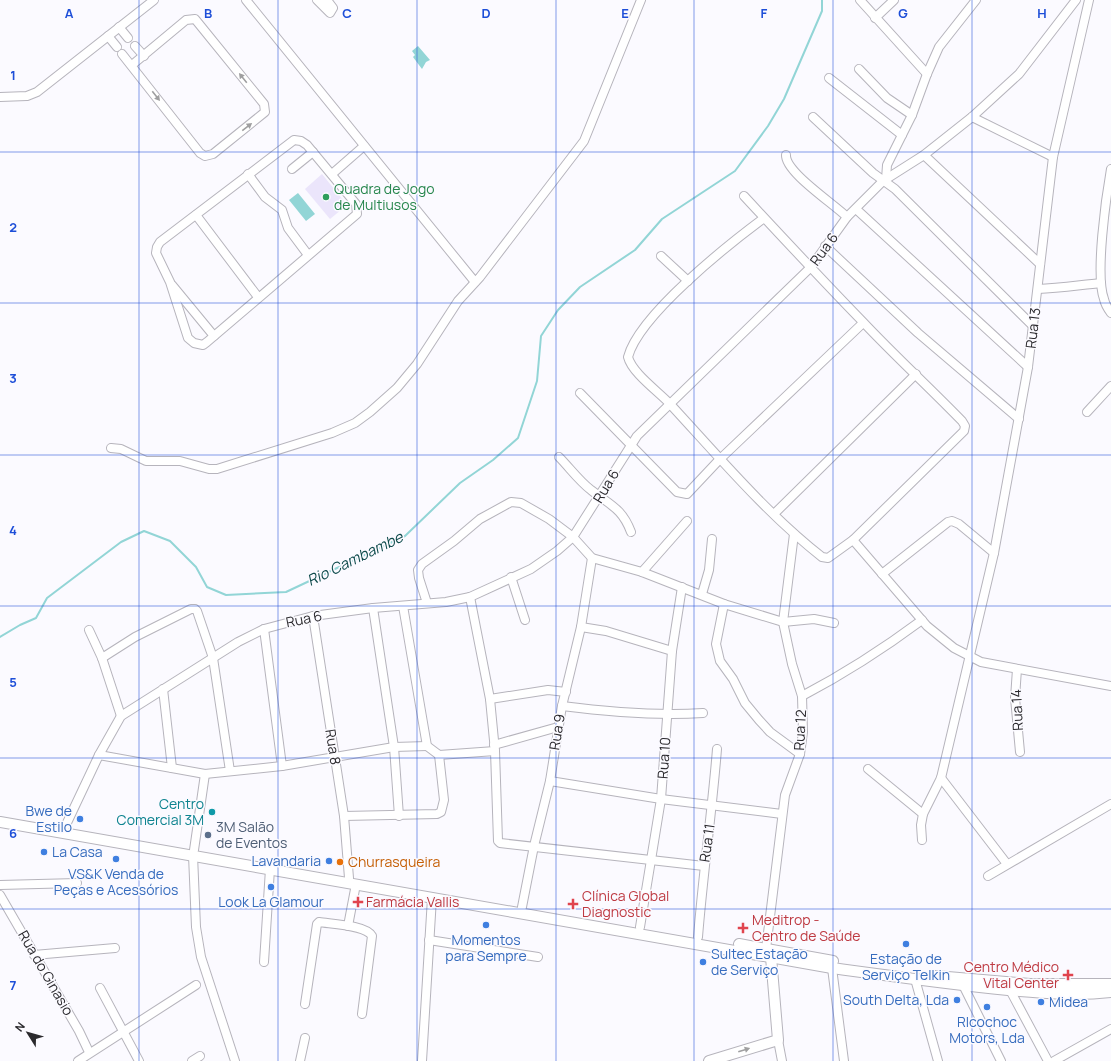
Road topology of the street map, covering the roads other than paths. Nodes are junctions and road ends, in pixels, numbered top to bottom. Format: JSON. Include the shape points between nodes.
{"nodes":[{"id":1,"x":154,"y":0,"type":"edge"},
{"id":2,"x":246,"y":0,"type":"edge"},
{"id":3,"x":317,"y":0,"type":"edge"},
{"id":4,"x":327,"y":0,"type":"edge"},
{"id":5,"x":641,"y":0,"type":"edge"},
{"id":6,"x":860,"y":0,"type":"edge"},
{"id":7,"x":894,"y":0,"type":"edge"},
{"id":8,"x":1076,"y":0,"type":"edge"},
{"id":9,"x":1089,"y":0,"type":"edge"},
{"id":10,"x":974,"y":1,"type":"edge"},
{"id":11,"x":875,"y":18,"type":"junction"},
{"id":12,"x":119,"y":27,"type":"junction"},
{"id":13,"x":108,"y":36,"type":"junction"},
{"id":14,"x":128,"y":38,"type":"dead end"},
{"id":15,"x":135,"y":46,"type":"dead end"},
{"id":16,"x":117,"y":47,"type":"dead end"},
{"id":17,"x":122,"y":54,"type":"dead end"},
{"id":18,"x":144,"y":56,"type":"junction"},
{"id":19,"x":132,"y":66,"type":"junction"},
{"id":20,"x":859,"y":69,"type":"dead end"},
{"id":21,"x":927,"y":74,"type":"junction"},
{"id":22,"x":829,"y":78,"type":"dead end"},
{"id":23,"x":0,"y":97,"type":"edge"},
{"id":24,"x":912,"y":115,"type":"junction"},
{"id":25,"x":813,"y":117,"type":"dead end"},
{"id":26,"x":972,"y":117,"type":"junction"},
{"id":27,"x":902,"y":135,"type":"junction"},
{"id":28,"x":364,"y":146,"type":"junction"},
{"id":29,"x":313,"y":152,"type":"junction"},
{"id":30,"x":924,"y":154,"type":"junction"},
{"id":31,"x":786,"y":155,"type":"dead end"},
{"id":32,"x":1053,"y":157,"type":"junction"},
{"id":33,"x":292,"y":169,"type":"dead end"},
{"id":34,"x":1111,"y":169,"type":"edge"},
{"id":35,"x":248,"y":174,"type":"junction"},
{"id":36,"x":332,"y":174,"type":"junction"},
{"id":37,"x":885,"y":180,"type":"junction"},
{"id":38,"x":744,"y":196,"type":"dead end"},
{"id":39,"x":856,"y":208,"type":"junction"},
{"id":40,"x":196,"y":215,"type":"junction"},
{"id":41,"x":847,"y":217,"type":"junction"},
{"id":42,"x":764,"y":218,"type":"junction"},
{"id":43,"x":824,"y":246,"type":"junction"},
{"id":44,"x":308,"y":255,"type":"junction"},
{"id":45,"x":661,"y":256,"type":"dead end"},
{"id":46,"x":1040,"y":264,"type":"junction"},
{"id":47,"x":811,"y":267,"type":"junction"},
{"id":48,"x":688,"y":281,"type":"junction"},
{"id":49,"x":170,"y":282,"type":"junction"},
{"id":50,"x":475,"y":282,"type":"junction"},
{"id":51,"x":1101,"y":283,"type":"junction"},
{"id":52,"x":1038,"y":289,"type":"junction"},
{"id":53,"x":258,"y":297,"type":"junction"},
{"id":54,"x":1111,"y":313,"type":"edge"},
{"id":55,"x":864,"y":323,"type":"junction"},
{"id":56,"x":1034,"y":327,"type":"junction"},
{"id":57,"x":214,"y":336,"type":"junction"},
{"id":58,"x":1028,"y":367,"type":"junction"},
{"id":59,"x":916,"y":374,"type":"junction"},
{"id":60,"x":1111,"y":386,"type":"edge"},
{"id":61,"x":580,"y":393,"type":"dead end"},
{"id":62,"x":669,"y":403,"type":"junction"},
{"id":63,"x":1087,"y":412,"type":"dead end"},
{"id":64,"x":1019,"y":419,"type":"junction"},
{"id":65,"x":630,"y":446,"type":"junction"},
{"id":66,"x":111,"y":448,"type":"dead end"},
{"id":67,"x":559,"y":456,"type":"dead end"},
{"id":68,"x":719,"y":460,"type":"junction"},
{"id":69,"x":600,"y":496,"type":"junction"},
{"id":70,"x":774,"y":514,"type":"junction"},
{"id":71,"x":687,"y":521,"type":"dead end"},
{"id":72,"x":631,"y":532,"type":"dead end"},
{"id":73,"x":794,"y":534,"type":"junction"},
{"id":74,"x":573,"y":537,"type":"junction"},
{"id":75,"x":712,"y":539,"type":"dead end"},
{"id":76,"x":853,"y":540,"type":"junction"},
{"id":77,"x":994,"y":553,"type":"junction"},
{"id":78,"x":592,"y":558,"type":"junction"},
{"id":79,"x":642,"y":572,"type":"junction"},
{"id":80,"x":882,"y":574,"type":"junction"},
{"id":81,"x":511,"y":577,"type":"junction"},
{"id":82,"x":682,"y":588,"type":"junction"},
{"id":83,"x":702,"y":594,"type":"junction"},
{"id":84,"x":470,"y":597,"type":"junction"},
{"id":85,"x":427,"y":603,"type":"junction"},
{"id":86,"x":724,"y":604,"type":"junction"},
{"id":87,"x":403,"y":606,"type":"junction"},
{"id":88,"x":373,"y":608,"type":"junction"},
{"id":89,"x":313,"y":616,"type":"junction"},
{"id":90,"x":525,"y":620,"type":"dead end"},
{"id":91,"x":922,"y":620,"type":"junction"},
{"id":92,"x":783,"y":622,"type":"junction"},
{"id":93,"x":834,"y":623,"type":"dead end"},
{"id":94,"x":581,"y":627,"type":"junction"},
{"id":95,"x":264,"y":629,"type":"junction"},
{"id":96,"x":89,"y":630,"type":"dead end"},
{"id":97,"x":672,"y":651,"type":"junction"},
{"id":98,"x":969,"y":655,"type":"junction"},
{"id":99,"x":102,"y":658,"type":"junction"},
{"id":100,"x":214,"y":658,"type":"junction"},
{"id":101,"x":1017,"y":669,"type":"junction"},
{"id":102,"x":1111,"y":686,"type":"edge"},
{"id":103,"x":163,"y":689,"type":"junction"},
{"id":104,"x":566,"y":692,"type":"junction"},
{"id":105,"x":802,"y":696,"type":"junction"},
{"id":106,"x":490,"y":699,"type":"junction"},
{"id":107,"x":562,"y":706,"type":"junction"},
{"id":108,"x":703,"y":713,"type":"dead end"},
{"id":109,"x":667,"y":715,"type":"junction"},
{"id":110,"x":121,"y":716,"type":"junction"},
{"id":111,"x":558,"y":727,"type":"junction"},
{"id":112,"x":427,"y":746,"type":"junction"},
{"id":113,"x":394,"y":747,"type":"junction"},
{"id":114,"x":495,"y":748,"type":"junction"},
{"id":115,"x":717,"y":749,"type":"dead end"},
{"id":116,"x":1020,"y":752,"type":"dead end"},
{"id":117,"x":800,"y":754,"type":"junction"},
{"id":118,"x":99,"y":755,"type":"junction"},
{"id":119,"x":439,"y":755,"type":"junction"},
{"id":120,"x":334,"y":758,"type":"junction"},
{"id":121,"x":282,"y":766,"type":"junction"},
{"id":122,"x":172,"y":768,"type":"junction"},
{"id":123,"x":868,"y":769,"type":"dead end"},
{"id":124,"x":230,"y":771,"type":"junction"},
{"id":125,"x":205,"y":774,"type":"junction"},
{"id":126,"x":941,"y":778,"type":"junction"},
{"id":127,"x":550,"y":781,"type":"junction"},
{"id":128,"x":661,"y":799,"type":"junction"},
{"id":129,"x":1111,"y":804,"type":"edge"},
{"id":130,"x":713,"y":806,"type":"junction"},
{"id":131,"x":782,"y":814,"type":"junction"},
{"id":132,"x":923,"y":814,"type":"junction"},
{"id":133,"x":0,"y":815,"type":"edge"},
{"id":134,"x":344,"y":816,"type":"junction"},
{"id":135,"x":399,"y":816,"type":"junction"},
{"id":136,"x":0,"y":822,"type":"edge"},
{"id":137,"x":65,"y":827,"type":"junction"},
{"id":138,"x":922,"y":840,"type":"dead end"},
{"id":139,"x":534,"y":846,"type":"junction"},
{"id":140,"x":193,"y":852,"type":"junction"},
{"id":141,"x":650,"y":860,"type":"junction"},
{"id":142,"x":1007,"y":864,"type":"junction"},
{"id":143,"x":704,"y":866,"type":"junction"},
{"id":144,"x":270,"y":869,"type":"junction"},
{"id":145,"x":988,"y":876,"type":"dead end"},
{"id":146,"x":353,"y":881,"type":"junction"},
{"id":147,"x":77,"y":883,"type":"dead end"},
{"id":148,"x":0,"y":885,"type":"edge"},
{"id":149,"x":0,"y":895,"type":"edge"},
{"id":150,"x":432,"y":898,"type":"junction"},
{"id":151,"x":522,"y":907,"type":"junction"},
{"id":152,"x":348,"y":926,"type":"junction"},
{"id":153,"x":640,"y":927,"type":"junction"},
{"id":154,"x":698,"y":937,"type":"junction"},
{"id":155,"x":429,"y":940,"type":"junction"},
{"id":156,"x":114,"y":948,"type":"dead end"},
{"id":157,"x":769,"y":953,"type":"junction"},
{"id":158,"x":34,"y":954,"type":"junction"},
{"id":159,"x":538,"y":957,"type":"dead end"},
{"id":160,"x":264,"y":962,"type":"dead end"},
{"id":161,"x":832,"y":968,"type":"junction"},
{"id":162,"x":915,"y":979,"type":"junction"},
{"id":163,"x":1111,"y":984,"type":"edge"},
{"id":164,"x":196,"y":985,"type":"dead end"},
{"id":165,"x":963,"y":986,"type":"junction"},
{"id":166,"x":100,"y":988,"type":"dead end"},
{"id":167,"x":1010,"y":990,"type":"junction"},
{"id":168,"x":1111,"y":992,"type":"edge"},
{"id":169,"x":305,"y":1004,"type":"dead end"},
{"id":170,"x":362,"y":1014,"type":"dead end"},
{"id":171,"x":1111,"y":1029,"type":"edge"},
{"id":172,"x":122,"y":1031,"type":"junction"},
{"id":173,"x":305,"y":1038,"type":"dead end"},
{"id":174,"x":778,"y":1040,"type":"junction"},
{"id":175,"x":89,"y":1052,"type":"junction"},
{"id":176,"x":200,"y":1056,"type":"dead end"},
{"id":177,"x":78,"y":1061,"type":"edge"},
{"id":178,"x":139,"y":1061,"type":"edge"},
{"id":179,"x":192,"y":1061,"type":"edge"},
{"id":180,"x":236,"y":1061,"type":"edge"},
{"id":181,"x":300,"y":1061,"type":"edge"},
{"id":182,"x":422,"y":1061,"type":"edge"},
{"id":183,"x":710,"y":1061,"type":"edge"},
{"id":184,"x":782,"y":1061,"type":"edge"},
{"id":185,"x":844,"y":1061,"type":"edge"},
{"id":186,"x":938,"y":1061,"type":"edge"},
{"id":187,"x":1001,"y":1061,"type":"edge"},
{"id":188,"x":1048,"y":1061,"type":"edge"},
{"id":189,"x":1054,"y":1061,"type":"edge"}],
"edges":[{"from":1,"to":12,"type":"street"},
{"from":2,"to":28,"type":"street"},
{"from":3,"to":4,"type":"street","via":[[327,12],[331,12],[333,8]]},
{"from":5,"to":50,"type":"street","via":[[584,141]]},
{"from":6,"to":11,"type":"street"},
{"from":7,"to":11,"type":"street"},
{"from":8,"to":26,"type":"street","name":"Rua 6","via":[[1019,74]]},
{"from":9,"to":32,"type":"street","name":"Rua 13"},
{"from":10,"to":21,"type":"street","via":[[945,38]]},
{"from":11,"to":21,"type":"street"},
{"from":12,"to":13,"type":"street"},
{"from":12,"to":14,"type":"street"},
{"from":13,"to":16,"type":"street"},
{"from":13,"to":23,"type":"street","via":[[38,92],[21,97]]},
{"from":15,"to":18,"type":"street"},
{"from":17,"to":19,"type":"street"},
{"from":18,"to":19,"type":"street"},
{"from":19,"to":18,"type":"street","one_way":true,"via":[[205,156],[214,154],[264,112],[264,104],[194,19],[186,20]]},
{"from":20,"to":24,"type":"street","via":[[887,98]]},
{"from":21,"to":24,"type":"street"},
{"from":22,"to":27,"type":"street"},
{"from":24,"to":27,"type":"street"},
{"from":25,"to":37,"type":"street"},
{"from":26,"to":30,"type":"street","name":"Rua 6"},
{"from":26,"to":32,"type":"street"},
{"from":27,"to":37,"type":"street","via":[[887,165]]},
{"from":28,"to":36,"type":"street"},
{"from":28,"to":50,"type":"street"},
{"from":29,"to":33,"type":"street"},
{"from":29,"to":35,"type":"street","via":[[304,142],[294,140]]},
{"from":29,"to":36,"type":"street"},
{"from":30,"to":37,"type":"street","name":"Rua 6"},
{"from":30,"to":46,"type":"street"},
{"from":31,"to":41,"type":"street","via":[[788,163],[802,179]]},
{"from":32,"to":46,"type":"street","name":"Rua 13"},
{"from":34,"to":51,"type":"street"},
{"from":35,"to":40,"type":"street"},
{"from":35,"to":44,"type":"street","via":[[265,197],[282,210],[288,228]]},
{"from":36,"to":44,"type":"street","via":[[356,204],[357,214]]},
{"from":37,"to":39,"type":"street","name":"Rua 6"},
{"from":37,"to":56,"type":"street"},
{"from":38,"to":42,"type":"street"},
{"from":39,"to":41,"type":"street","name":"Rua 6"},
{"from":39,"to":58,"type":"street"},
{"from":40,"to":49,"type":"street","via":[[157,247],[156,253]]},
{"from":40,"to":53,"type":"street"},
{"from":41,"to":43,"type":"street","name":"Rua 6"},
{"from":42,"to":47,"type":"street"},
{"from":42,"to":48,"type":"street"},
{"from":43,"to":47,"type":"street","name":"Rua 6"},
{"from":43,"to":64,"type":"street","via":[[918,333]]},
{"from":44,"to":53,"type":"street"},
{"from":45,"to":48,"type":"street"},
{"from":46,"to":52,"type":"street","name":"Rua 13"},
{"from":47,"to":55,"type":"street"},
{"from":47,"to":62,"type":"street","name":"Rua 6"},
{"from":48,"to":62,"type":"street","via":[[647,324],[635,340],[628,357],[634,369]]},
{"from":49,"to":57,"type":"street"},
{"from":49,"to":57,"type":"street","via":[[188,338],[203,345]]},
{"from":50,"to":66,"type":"street","via":[[462,295],[417,364],[397,388],[378,406],[355,422],[332,433],[225,467],[209,469],[180,461],[146,461],[122,449]]},
{"from":51,"to":52,"type":"street"},
{"from":51,"to":54,"type":"street","via":[[1103,299]]},
{"from":52,"to":56,"type":"street","name":"Rua 13"},
{"from":53,"to":57,"type":"street"},
{"from":55,"to":59,"type":"street"},
{"from":55,"to":68,"type":"street"},
{"from":56,"to":58,"type":"street","name":"Rua 13"},
{"from":58,"to":64,"type":"street","name":"Rua 13"},
{"from":59,"to":70,"type":"street"},
{"from":59,"to":76,"type":"street","via":[[962,421],[964,431]]},
{"from":60,"to":63,"type":"street"},
{"from":61,"to":65,"type":"street"},
{"from":62,"to":65,"type":"street","name":"Rua 6"},
{"from":62,"to":68,"type":"street"},
{"from":64,"to":77,"type":"street","name":"Rua 13"},
{"from":65,"to":68,"type":"street","via":[[682,494],[687,494]]},
{"from":65,"to":69,"type":"street","name":"Rua 6"},
{"from":67,"to":69,"type":"street","via":[[590,490]]},
{"from":68,"to":70,"type":"street"},
{"from":69,"to":72,"type":"street","via":[[626,518]]},
{"from":69,"to":74,"type":"street","name":"Rua 6"},
{"from":70,"to":73,"type":"street"},
{"from":71,"to":79,"type":"street"},
{"from":73,"to":76,"type":"street","via":[[822,557],[828,558]]},
{"from":73,"to":92,"type":"street","name":"Rua 12"},
{"from":74,"to":78,"type":"street"},
{"from":74,"to":81,"type":"street","name":"Rua 6","via":[[542,562]]},
{"from":74,"to":85,"type":"street","via":[[527,506],[516,501],[511,502],[480,519],[422,564],[418,570],[419,578]]},
{"from":75,"to":83,"type":"street","via":[[710,570]]},
{"from":76,"to":80,"type":"street"},
{"from":77,"to":80,"type":"street","via":[[952,521]]},
{"from":77,"to":98,"type":"street","name":"Rua 13"},
{"from":78,"to":79,"type":"street"},
{"from":78,"to":94,"type":"street","name":"Rua 9"},
{"from":79,"to":82,"type":"street"},
{"from":80,"to":91,"type":"street"},
{"from":81,"to":84,"type":"street","name":"Rua 6"},
{"from":81,"to":90,"type":"street"},
{"from":82,"to":83,"type":"street"},
{"from":82,"to":97,"type":"street","name":"Rua 10"},
{"from":83,"to":86,"type":"street"},
{"from":84,"to":85,"type":"street","name":"Rua 6"},
{"from":84,"to":106,"type":"street"},
{"from":85,"to":87,"type":"street","name":"Rua 6"},
{"from":86,"to":92,"type":"street"},
{"from":86,"to":117,"type":"street","via":[[716,644],[720,661],[745,703],[759,720],[770,732]]},
{"from":87,"to":88,"type":"street","name":"Rua 6"},
{"from":87,"to":112,"type":"street"},
{"from":88,"to":89,"type":"street","name":"Rua 6"},
{"from":88,"to":113,"type":"street"},
{"from":89,"to":95,"type":"street","name":"Rua 6"},
{"from":89,"to":120,"type":"street","name":"Rua 8"},
{"from":91,"to":98,"type":"street","via":[[940,638]]},
{"from":91,"to":105,"type":"street","via":[[843,674]]},
{"from":92,"to":93,"type":"street","via":[[814,619]]},
{"from":92,"to":105,"type":"street","name":"Rua 12"},
{"from":94,"to":97,"type":"street","via":[[606,631]]},
{"from":94,"to":104,"type":"street","name":"Rua 9"},
{"from":95,"to":100,"type":"street","name":"Rua 6"},
{"from":95,"to":121,"type":"street"},
{"from":96,"to":99,"type":"street"},
{"from":97,"to":109,"type":"street","name":"Rua 10"},
{"from":98,"to":101,"type":"street","via":[[981,662]]},
{"from":98,"to":126,"type":"street","name":"Rua 13"},
{"from":99,"to":100,"type":"street","via":[[160,624],[195,609]]},
{"from":99,"to":110,"type":"street"},
{"from":100,"to":103,"type":"street","name":"Rua 6"},
{"from":100,"to":124,"type":"street"},
{"from":101,"to":102,"type":"street"},
{"from":101,"to":116,"type":"street","name":"Rua 14","via":[[1014,698]]},
{"from":103,"to":110,"type":"street","name":"Rua 6"},
{"from":103,"to":122,"type":"street"},
{"from":104,"to":106,"type":"street","via":[[548,690]]},
{"from":104,"to":107,"type":"street","name":"Rua 9"},
{"from":105,"to":117,"type":"street","name":"Rua 12","via":[[803,732]]},
{"from":106,"to":114,"type":"street"},
{"from":107,"to":109,"type":"street"},
{"from":107,"to":111,"type":"street","name":"Rua 9"},
{"from":108,"to":109,"type":"street"},
{"from":109,"to":128,"type":"street","name":"Rua 10"},
{"from":110,"to":118,"type":"street","name":"Rua 6"},
{"from":111,"to":114,"type":"street"},
{"from":111,"to":127,"type":"street","name":"Rua 9"},
{"from":112,"to":113,"type":"street"},
{"from":112,"to":119,"type":"street"},
{"from":113,"to":120,"type":"street"},
{"from":113,"to":135,"type":"street"},
{"from":114,"to":119,"type":"street"},
{"from":114,"to":139,"type":"street","via":[[498,841],[503,844]]},
{"from":115,"to":130,"type":"street","name":"Rua 11"},
{"from":117,"to":131,"type":"street","name":"Rua 12","via":[[785,795]]},
{"from":118,"to":122,"type":"street"},
{"from":118,"to":137,"type":"street","name":"Rua 6"},
{"from":119,"to":135,"type":"street","via":[[443,809],[437,814]]},
{"from":120,"to":121,"type":"street"},
{"from":120,"to":134,"type":"street","name":"Rua 8"},
{"from":121,"to":124,"type":"street"},
{"from":122,"to":125,"type":"street"},
{"from":123,"to":132,"type":"street"},
{"from":124,"to":125,"type":"street"},
{"from":125,"to":140,"type":"street"},
{"from":126,"to":132,"type":"street","name":"Rua 13"},
{"from":126,"to":142,"type":"street"},
{"from":127,"to":128,"type":"street"},
{"from":127,"to":139,"type":"street","name":"Rua 9"},
{"from":128,"to":130,"type":"street"},
{"from":128,"to":141,"type":"street","name":"Rua 10"},
{"from":129,"to":142,"type":"street"},
{"from":130,"to":131,"type":"street"},
{"from":130,"to":143,"type":"street","name":"Rua 11"},
{"from":131,"to":157,"type":"street","name":"Rua 12"},
{"from":132,"to":138,"type":"street"},
{"from":133,"to":137,"type":"main road"},
{"from":134,"to":135,"type":"street"},
{"from":134,"to":146,"type":"street","name":"Rua 8"},
{"from":136,"to":140,"type":"main road"},
{"from":137,"to":140,"type":"main road"},
{"from":139,"to":141,"type":"street"},
{"from":139,"to":151,"type":"street","name":"Rua 9"},
{"from":140,"to":144,"type":"main road"},
{"from":140,"to":146,"type":"main road"},
{"from":140,"to":180,"type":"street","via":[[196,927],[201,957]]},
{"from":141,"to":143,"type":"street"},
{"from":141,"to":153,"type":"street","name":"Rua 10"},
{"from":142,"to":145,"type":"street"},
{"from":143,"to":154,"type":"street","name":"Rua 11"},
{"from":144,"to":146,"type":"main road"},
{"from":144,"to":160,"type":"street"},
{"from":146,"to":150,"type":"main road"},
{"from":146,"to":151,"type":"main road"},
{"from":146,"to":152,"type":"street","name":"Rua 8"},
{"from":147,"to":148,"type":"street"},
{"from":149,"to":158,"type":"street","name":"Rua do Ginasio"},
{"from":150,"to":155,"type":"street"},
{"from":150,"to":157,"type":"main road"},
{"from":151,"to":153,"type":"main road"},
{"from":152,"to":169,"type":"street","via":[[319,922],[317,924]]},
{"from":152,"to":170,"type":"street","via":[[366,931],[372,936]]},
{"from":153,"to":154,"type":"main road"},
{"from":154,"to":157,"type":"main road"},
{"from":155,"to":159,"type":"street"},
{"from":155,"to":182,"type":"street"},
{"from":156,"to":158,"type":"street"},
{"from":157,"to":161,"type":"main road"},
{"from":157,"to":163,"type":"main road","via":[[951,977],[1030,984]]},
{"from":157,"to":174,"type":"main road"},
{"from":158,"to":175,"type":"street","name":"Rua do Ginasio"},
{"from":161,"to":162,"type":"main road"},
{"from":161,"to":185,"type":"street"},
{"from":162,"to":165,"type":"main road"},
{"from":162,"to":186,"type":"street"},
{"from":164,"to":172,"type":"street"},
{"from":165,"to":167,"type":"main road"},
{"from":165,"to":187,"type":"street"},
{"from":166,"to":172,"type":"street"},
{"from":167,"to":168,"type":"main road","via":[[1090,995]]},
{"from":167,"to":188,"type":"street"},
{"from":171,"to":189,"type":"street"},
{"from":172,"to":175,"type":"street"},
{"from":172,"to":178,"type":"street"},
{"from":173,"to":181,"type":"street"},
{"from":183,"to":174,"type":"main road","one_way":true},
{"from":174,"to":184,"type":"street"},
{"from":175,"to":177,"type":"street"},
{"from":176,"to":179,"type":"street"}]}
